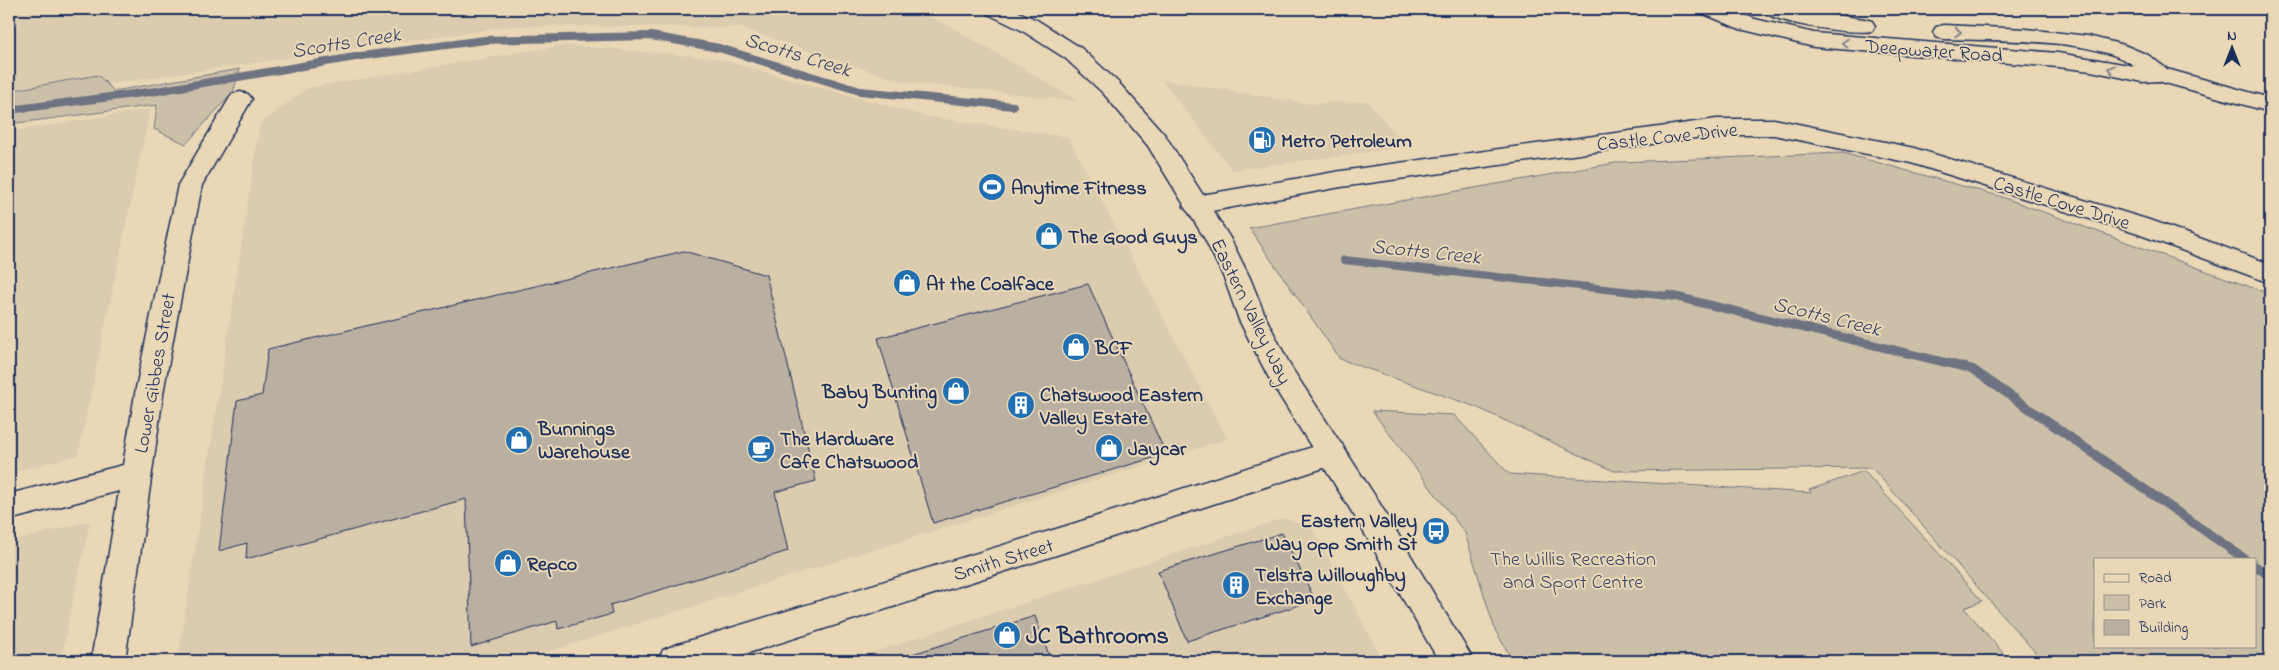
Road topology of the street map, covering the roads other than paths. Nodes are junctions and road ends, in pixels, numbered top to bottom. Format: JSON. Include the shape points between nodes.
{"nodes":[{"id":1,"x":996,"y":9,"type":"edge"},
{"id":2,"x":1712,"y":9,"type":"edge"},
{"id":3,"x":1772,"y":9,"type":"edge"},
{"id":4,"x":2159,"y":74,"type":"junction"},
{"id":5,"x":240,"y":99,"type":"dead end"},
{"id":6,"x":2270,"y":105,"type":"edge"},
{"id":7,"x":1196,"y":205,"type":"junction"},
{"id":8,"x":2270,"y":274,"type":"edge"},
{"id":9,"x":1331,"y":453,"type":"junction"},
{"id":10,"x":136,"y":474,"type":"junction"},
{"id":11,"x":9,"y":507,"type":"edge"},
{"id":12,"x":108,"y":661,"type":"edge"},
{"id":13,"x":674,"y":661,"type":"edge"},
{"id":14,"x":1456,"y":661,"type":"edge"}],
"edges":[{"from":1,"to":7,"type":"street","name":"Eastern Valley Way","via":[[1073,53],[1111,88],[1157,141]]},
{"from":4,"to":2,"type":"street","name":"Deepwater Road","one_way":true,"via":[[2143,76],[2058,60],[1814,40],[1748,24]]},
{"from":3,"to":4,"type":"street","name":"Deepwater Road","one_way":true,"via":[[1829,22],[2090,43],[2149,63]]},
{"from":4,"to":6,"type":"street","name":"Deepwater Road"},
{"from":5,"to":10,"type":"street","name":"Lower Gibbes Street","via":[[190,185]]},
{"from":7,"to":8,"type":"street","name":"Castle Cove Drive","via":[[1341,179],[1708,129],[1774,128],[1923,159],[2146,228]]},
{"from":7,"to":9,"type":"street","name":"Eastern Valley Way","via":[[1217,238],[1253,320],[1282,374]]},
{"from":9,"to":13,"type":"street","name":"Smith Street","via":[[1075,537]]},
{"from":9,"to":14,"type":"street","name":"Eastern Valley Way"},
{"from":10,"to":11,"type":"street"},
{"from":10,"to":12,"type":"street","name":"Lower Gibbes Street"}]}
